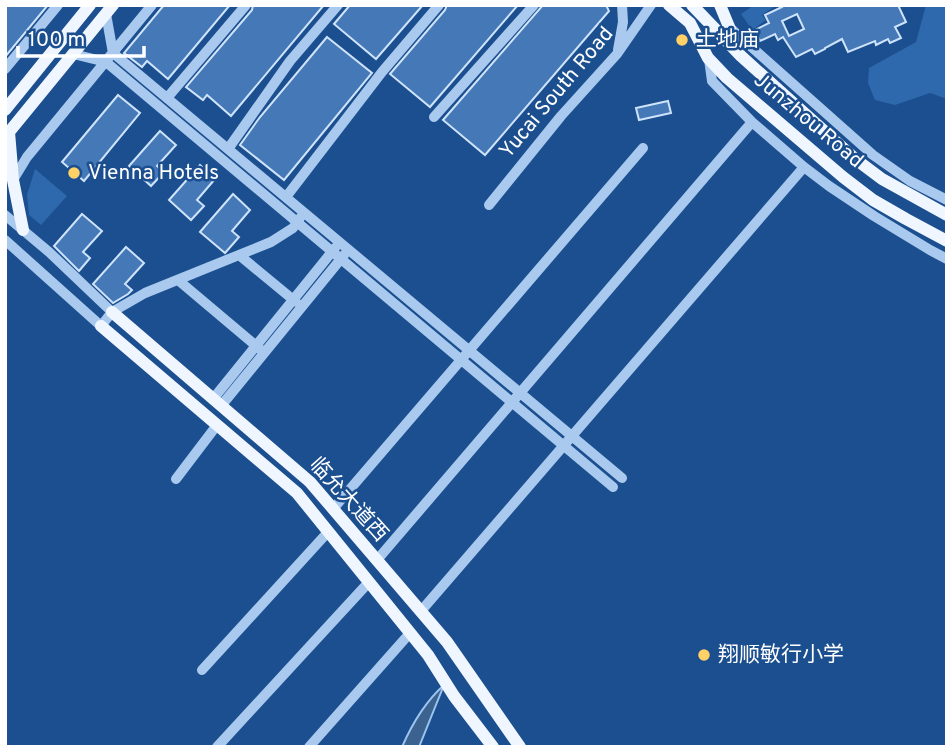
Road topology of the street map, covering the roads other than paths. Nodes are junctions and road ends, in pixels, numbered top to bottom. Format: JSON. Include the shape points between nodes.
{"nodes":[{"id":1,"x":58,"y":5,"type":"edge"},
{"id":2,"x":90,"y":5,"type":"edge"},
{"id":3,"x":152,"y":5,"type":"edge"},
{"id":4,"x":246,"y":5,"type":"edge"},
{"id":5,"x":338,"y":5,"type":"edge"},
{"id":6,"x":439,"y":5,"type":"edge"},
{"id":7,"x":534,"y":5,"type":"edge"},
{"id":8,"x":622,"y":5,"type":"edge"},
{"id":9,"x":651,"y":5,"type":"edge"},
{"id":10,"x":669,"y":5,"type":"edge"},
{"id":11,"x":692,"y":5,"type":"edge"},
{"id":12,"x":720,"y":5,"type":"edge"},
{"id":13,"x":110,"y":9,"type":"edge"},
{"id":14,"x":727,"y":25,"type":"junction"},
{"id":15,"x":113,"y":53,"type":"junction"},
{"id":16,"x":73,"y":54,"type":"junction"},
{"id":17,"x":617,"y":54,"type":"junction"},
{"id":18,"x":741,"y":56,"type":"junction"},
{"id":19,"x":708,"y":58,"type":"junction"},
{"id":20,"x":106,"y":62,"type":"junction"},
{"id":21,"x":5,"y":69,"type":"edge"},
{"id":22,"x":167,"y":98,"type":"junction"},
{"id":23,"x":6,"y":108,"type":"edge"},
{"id":24,"x":434,"y":117,"type":"dead end"},
{"id":25,"x":752,"y":122,"type":"junction"},
{"id":26,"x":7,"y":135,"type":"edge"},
{"id":27,"x":643,"y":148,"type":"dead end"},
{"id":28,"x":228,"y":149,"type":"junction"},
{"id":29,"x":804,"y":167,"type":"junction"},
{"id":30,"x":13,"y":180,"type":"junction"},
{"id":31,"x":286,"y":197,"type":"junction"},
{"id":32,"x":947,"y":200,"type":"edge"},
{"id":33,"x":489,"y":205,"type":"dead end"},
{"id":34,"x":303,"y":211,"type":"junction"},
{"id":35,"x":5,"y":215,"type":"edge"},
{"id":36,"x":947,"y":215,"type":"edge"},
{"id":37,"x":298,"y":223,"type":"junction"},
{"id":38,"x":23,"y":230,"type":"junction"},
{"id":39,"x":5,"y":240,"type":"edge"},
{"id":40,"x":947,"y":241,"type":"edge"},
{"id":41,"x":344,"y":246,"type":"junction"},
{"id":42,"x":239,"y":255,"type":"junction"},
{"id":43,"x":337,"y":255,"type":"junction"},
{"id":44,"x":947,"y":259,"type":"edge"},
{"id":45,"x":178,"y":280,"type":"junction"},
{"id":46,"x":297,"y":304,"type":"junction"},
{"id":47,"x":111,"y":312,"type":"junction"},
{"id":48,"x":102,"y":327,"type":"junction"},
{"id":49,"x":260,"y":349,"type":"junction"},
{"id":50,"x":469,"y":350,"type":"junction"},
{"id":51,"x":461,"y":360,"type":"junction"},
{"id":52,"x":520,"y":393,"type":"junction"},
{"id":53,"x":512,"y":402,"type":"junction"},
{"id":54,"x":217,"y":403,"type":"junction"},
{"id":55,"x":217,"y":425,"type":"junction"},
{"id":56,"x":571,"y":436,"type":"junction"},
{"id":57,"x":563,"y":445,"type":"junction"},
{"id":58,"x":622,"y":478,"type":"dead end"},
{"id":59,"x":176,"y":479,"type":"dead end"},
{"id":60,"x":613,"y":487,"type":"dead end"},
{"id":61,"x":333,"y":509,"type":"junction"},
{"id":62,"x":328,"y":532,"type":"junction"},
{"id":63,"x":376,"y":559,"type":"junction"},
{"id":64,"x":369,"y":582,"type":"junction"},
{"id":65,"x":421,"y":611,"type":"junction"},
{"id":66,"x":410,"y":634,"type":"junction"},
{"id":67,"x":202,"y":670,"type":"dead end"},
{"id":68,"x":217,"y":747,"type":"edge"},
{"id":69,"x":309,"y":747,"type":"edge"},
{"id":70,"x":493,"y":747,"type":"edge"},
{"id":71,"x":520,"y":747,"type":"edge"}],
"edges":[{"from":1,"to":21,"type":"street"},
{"from":2,"to":23,"type":"main road"},
{"from":3,"to":15,"type":"street"},
{"from":4,"to":22,"type":"street"},
{"from":5,"to":28,"type":"street","via":[[290,61]]},
{"from":6,"to":31,"type":"street"},
{"from":7,"to":24,"type":"street"},
{"from":8,"to":17,"type":"street"},
{"from":9,"to":17,"type":"street","name":"Yucai South Road"},
{"from":10,"to":19,"type":"main road","name":"Junzhou Road","via":[[690,23]]},
{"from":11,"to":18,"type":"main road","name":"Junzhou Road"},
{"from":12,"to":14,"type":"main road"},
{"from":13,"to":15,"type":"street"},
{"from":13,"to":16,"type":"main road"},
{"from":14,"to":18,"type":"main road"},
{"from":14,"to":32,"type":"street","via":[[873,155]]},
{"from":15,"to":20,"type":"street"},
{"from":15,"to":22,"type":"street"},
{"from":16,"to":20,"type":"street"},
{"from":16,"to":26,"type":"main road"},
{"from":17,"to":33,"type":"street","name":"Yucai South Road"},
{"from":18,"to":36,"type":"main road","name":"Junzhou Road","via":[[854,158]]},
{"from":19,"to":25,"type":"street","via":[[712,81]]},
{"from":19,"to":40,"type":"main road","name":"Junzhou Road","via":[[873,200]]},
{"from":20,"to":30,"type":"street"},
{"from":20,"to":37,"type":"street"},
{"from":22,"to":28,"type":"street"},
{"from":25,"to":29,"type":"street"},
{"from":25,"to":52,"type":"street"},
{"from":26,"to":30,"type":"main road"},
{"from":27,"to":50,"type":"street"},
{"from":28,"to":31,"type":"street"},
{"from":29,"to":44,"type":"street"},
{"from":29,"to":56,"type":"street"},
{"from":30,"to":38,"type":"main road"},
{"from":31,"to":34,"type":"street"},
{"from":34,"to":37,"type":"street"},
{"from":34,"to":41,"type":"street"},
{"from":35,"to":38,"type":"street"},
{"from":37,"to":42,"type":"street","via":[[271,242]]},
{"from":37,"to":43,"type":"street"},
{"from":38,"to":47,"type":"street"},
{"from":39,"to":48,"type":"street"},
{"from":41,"to":43,"type":"street"},
{"from":41,"to":50,"type":"street"},
{"from":42,"to":45,"type":"street"},
{"from":42,"to":46,"type":"street"},
{"from":43,"to":46,"type":"street"},
{"from":43,"to":51,"type":"street"},
{"from":45,"to":47,"type":"street"},
{"from":45,"to":49,"type":"street"},
{"from":46,"to":49,"type":"street"},
{"from":47,"to":48,"type":"street"},
{"from":47,"to":54,"type":"main road","name":"临允大道西"},
{"from":48,"to":55,"type":"main road","name":"临允大道西"},
{"from":49,"to":54,"type":"street"},
{"from":50,"to":51,"type":"street"},
{"from":50,"to":52,"type":"street"},
{"from":51,"to":53,"type":"street"},
{"from":51,"to":61,"type":"street"},
{"from":52,"to":53,"type":"street"},
{"from":52,"to":56,"type":"street"},
{"from":53,"to":57,"type":"street"},
{"from":53,"to":63,"type":"street"},
{"from":54,"to":61,"type":"main road","name":"临允大道西","via":[[310,482]]},
{"from":55,"to":59,"type":"street"},
{"from":55,"to":62,"type":"main road","name":"临允大道西","via":[[297,493]]},
{"from":56,"to":57,"type":"street"},
{"from":56,"to":58,"type":"street"},
{"from":57,"to":60,"type":"street"},
{"from":57,"to":65,"type":"street"},
{"from":61,"to":63,"type":"main road","name":"临允大道西"},
{"from":62,"to":64,"type":"main road","name":"临允大道西"},
{"from":62,"to":67,"type":"street"},
{"from":63,"to":65,"type":"main road","name":"临允大道西"},
{"from":64,"to":66,"type":"main road","name":"临允大道西"},
{"from":64,"to":68,"type":"street"},
{"from":65,"to":71,"type":"main road","name":"临允大道西"},
{"from":66,"to":69,"type":"street"},
{"from":66,"to":70,"type":"main road","name":"临允大道西"}]}
